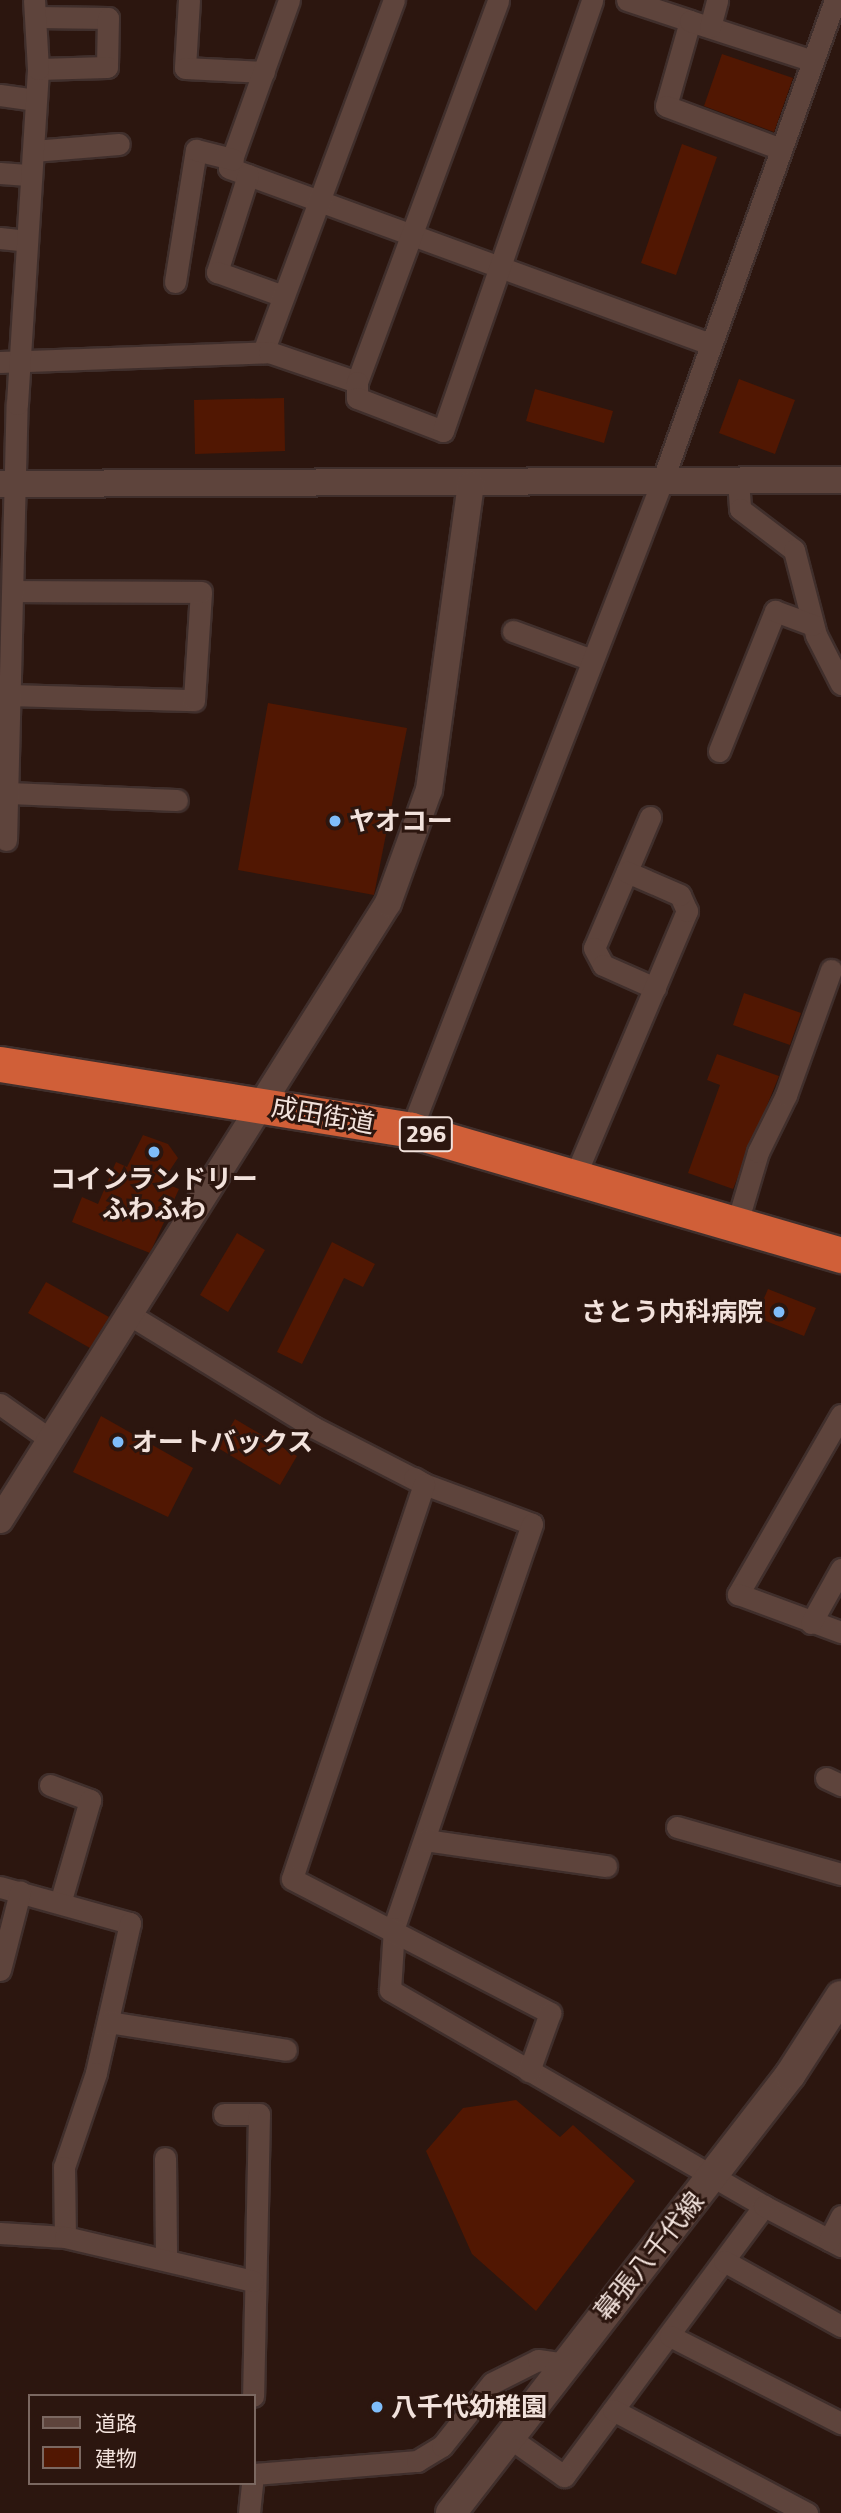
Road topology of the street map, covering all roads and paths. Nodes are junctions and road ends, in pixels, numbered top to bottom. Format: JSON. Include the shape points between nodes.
{"nodes":[{"id":1,"x":189,"y":0,"type":"edge"},
{"id":2,"x":289,"y":0,"type":"edge"},
{"id":3,"x":394,"y":0,"type":"edge"},
{"id":4,"x":498,"y":0,"type":"edge"},
{"id":5,"x":592,"y":0,"type":"edge"},
{"id":6,"x":627,"y":0,"type":"edge"},
{"id":7,"x":717,"y":0,"type":"edge"},
{"id":8,"x":835,"y":0,"type":"edge"},
{"id":9,"x":664,"y":6,"type":"edge"},
{"id":10,"x":35,"y":8,"type":"edge"},
{"id":11,"x":700,"y":24,"type":"junction"},
{"id":12,"x":813,"y":61,"type":"junction"},
{"id":13,"x":38,"y":69,"type":"junction"},
{"id":14,"x":264,"y":72,"type":"junction"},
{"id":15,"x":0,"y":95,"type":"edge"},
{"id":16,"x":36,"y":100,"type":"junction"},
{"id":17,"x":119,"y":144,"type":"dead end"},
{"id":18,"x":781,"y":149,"type":"junction"},
{"id":19,"x":33,"y":152,"type":"junction"},
{"id":20,"x":233,"y":159,"type":"junction"},
{"id":21,"x":0,"y":173,"type":"edge"},
{"id":22,"x":31,"y":175,"type":"junction"},
{"id":23,"x":248,"y":175,"type":"junction"},
{"id":24,"x":317,"y":201,"type":"junction"},
{"id":25,"x":410,"y":235,"type":"junction"},
{"id":26,"x":0,"y":238,"type":"edge"},
{"id":27,"x":27,"y":241,"type":"junction"},
{"id":28,"x":500,"y":268,"type":"junction"},
{"id":29,"x":175,"y":282,"type":"dead end"},
{"id":30,"x":283,"y":296,"type":"junction"},
{"id":31,"x":710,"y":344,"type":"junction"},
{"id":32,"x":263,"y":352,"type":"junction"},
{"id":33,"x":10,"y":363,"type":"edge"},
{"id":34,"x":357,"y":382,"type":"junction"},
{"id":35,"x":663,"y":479,"type":"junction"},
{"id":36,"x":738,"y":480,"type":"junction"},
{"id":37,"x":841,"y":480,"type":"edge"},
{"id":38,"x":8,"y":484,"type":"edge"},
{"id":39,"x":471,"y":485,"type":"junction"},
{"id":40,"x":13,"y":591,"type":"junction"},
{"id":41,"x":813,"y":625,"type":"junction"},
{"id":42,"x":513,"y":631,"type":"dead end"},
{"id":43,"x":592,"y":660,"type":"junction"},
{"id":44,"x":841,"y":684,"type":"edge"},
{"id":45,"x":10,"y":695,"type":"junction"},
{"id":46,"x":719,"y":751,"type":"dead end"},
{"id":47,"x":8,"y":793,"type":"junction"},
{"id":48,"x":177,"y":800,"type":"dead end"},
{"id":49,"x":650,"y":817,"type":"dead end"},
{"id":50,"x":6,"y":840,"type":"dead end"},
{"id":51,"x":627,"y":872,"type":"junction"},
{"id":52,"x":831,"y":970,"type":"dead end"},
{"id":53,"x":655,"y":988,"type":"junction"},
{"id":54,"x":0,"y":1065,"type":"edge"},
{"id":55,"x":263,"y":1105,"type":"junction"},
{"id":56,"x":411,"y":1130,"type":"junction"},
{"id":57,"x":575,"y":1176,"type":"junction"},
{"id":58,"x":737,"y":1223,"type":"junction"},
{"id":59,"x":841,"y":1255,"type":"edge"},
{"id":60,"x":130,"y":1315,"type":"junction"},
{"id":61,"x":0,"y":1404,"type":"edge"},
{"id":62,"x":838,"y":1427,"type":"edge"},
{"id":63,"x":51,"y":1440,"type":"junction"},
{"id":64,"x":424,"y":1484,"type":"junction"},
{"id":65,"x":0,"y":1520,"type":"edge"},
{"id":66,"x":841,"y":1569,"type":"edge"},
{"id":67,"x":811,"y":1623,"type":"junction"},
{"id":68,"x":841,"y":1632,"type":"edge"},
{"id":69,"x":50,"y":1786,"type":"dead end"},
{"id":70,"x":677,"y":1827,"type":"dead end"},
{"id":71,"x":425,"y":1840,"type":"junction"},
{"id":72,"x":606,"y":1866,"type":"dead end"},
{"id":73,"x":841,"y":1874,"type":"edge"},
{"id":74,"x":10,"y":1890,"type":"edge"},
{"id":75,"x":60,"y":1903,"type":"junction"},
{"id":76,"x":394,"y":1928,"type":"junction"},
{"id":77,"x":0,"y":1970,"type":"edge"},
{"id":78,"x":841,"y":1996,"type":"edge"},
{"id":79,"x":108,"y":2022,"type":"junction"},
{"id":80,"x":286,"y":2050,"type":"dead end"},
{"id":81,"x":529,"y":2071,"type":"junction"},
{"id":82,"x":224,"y":2114,"type":"dead end"},
{"id":83,"x":165,"y":2158,"type":"dead end"},
{"id":84,"x":713,"y":2176,"type":"junction"},
{"id":85,"x":764,"y":2206,"type":"junction"},
{"id":86,"x":841,"y":2216,"type":"edge"},
{"id":87,"x":0,"y":2233,"type":"edge"},
{"id":88,"x":65,"y":2236,"type":"junction"},
{"id":89,"x":835,"y":2243,"type":"edge"},
{"id":90,"x":166,"y":2259,"type":"junction"},
{"id":91,"x":724,"y":2261,"type":"junction"},
{"id":92,"x":253,"y":2281,"type":"junction"},
{"id":93,"x":841,"y":2326,"type":"edge"},
{"id":94,"x":670,"y":2336,"type":"junction"},
{"id":95,"x":566,"y":2364,"type":"junction"},
{"id":96,"x":253,"y":2394,"type":"edge"},
{"id":97,"x":613,"y":2410,"type":"junction"},
{"id":98,"x":841,"y":2423,"type":"edge"},
{"id":99,"x":510,"y":2438,"type":"junction"},
{"id":100,"x":256,"y":2473,"type":"edge"},
{"id":101,"x":252,"y":2485,"type":"edge"},
{"id":102,"x":249,"y":2513,"type":"edge"},
{"id":103,"x":451,"y":2513,"type":"edge"},
{"id":104,"x":807,"y":2513,"type":"edge"}],
"edges":[{"from":1,"to":14,"type":"street","via":[[185,68]]},
{"from":2,"to":14,"type":"street"},
{"from":3,"to":24,"type":"street"},
{"from":4,"to":25,"type":"street"},
{"from":5,"to":28,"type":"street"},
{"from":6,"to":9,"type":"street"},
{"from":7,"to":11,"type":"street"},
{"from":8,"to":12,"type":"street"},
{"from":9,"to":11,"type":"street"},
{"from":10,"to":13,"type":"street"},
{"from":10,"to":13,"type":"street","via":[[108,18],[107,67]]},
{"from":11,"to":12,"type":"street"},
{"from":11,"to":18,"type":"street","via":[[666,106]]},
{"from":12,"to":18,"type":"street"},
{"from":13,"to":16,"type":"street"},
{"from":14,"to":20,"type":"street"},
{"from":15,"to":16,"type":"street"},
{"from":16,"to":19,"type":"street"},
{"from":17,"to":19,"type":"street"},
{"from":18,"to":31,"type":"street"},
{"from":19,"to":22,"type":"street"},
{"from":20,"to":23,"type":"street","via":[[229,168]]},
{"from":20,"to":29,"type":"street","via":[[196,150]]},
{"from":21,"to":22,"type":"street"},
{"from":22,"to":27,"type":"street"},
{"from":23,"to":24,"type":"street"},
{"from":23,"to":30,"type":"street","via":[[217,272]]},
{"from":24,"to":25,"type":"street"},
{"from":24,"to":30,"type":"street"},
{"from":25,"to":28,"type":"street"},
{"from":25,"to":34,"type":"street"},
{"from":26,"to":27,"type":"street"},
{"from":27,"to":33,"type":"street"},
{"from":28,"to":31,"type":"street"},
{"from":28,"to":34,"type":"street","via":[[443,431],[357,398]]},
{"from":30,"to":32,"type":"street"},
{"from":31,"to":35,"type":"street"},
{"from":32,"to":33,"type":"street"},
{"from":32,"to":34,"type":"street"},
{"from":33,"to":38,"type":"street"},
{"from":35,"to":36,"type":"street"},
{"from":35,"to":39,"type":"street"},
{"from":35,"to":43,"type":"street"},
{"from":36,"to":37,"type":"street"},
{"from":36,"to":41,"type":"street","via":[[740,509],[794,550]]},
{"from":38,"to":39,"type":"street"},
{"from":38,"to":40,"type":"street"},
{"from":39,"to":55,"type":"street","via":[[443,721],[416,838],[388,904]]},
{"from":40,"to":45,"type":"street"},
{"from":40,"to":45,"type":"street","via":[[201,592],[194,700]]},
{"from":41,"to":44,"type":"street"},
{"from":41,"to":46,"type":"street","via":[[775,611]]},
{"from":42,"to":43,"type":"street"},
{"from":43,"to":56,"type":"street"},
{"from":45,"to":47,"type":"street"},
{"from":47,"to":48,"type":"street"},
{"from":47,"to":50,"type":"street"},
{"from":49,"to":51,"type":"street"},
{"from":51,"to":53,"type":"street","via":[[686,902]]},
{"from":51,"to":53,"type":"street","via":[[594,948],[596,959]]},
{"from":52,"to":58,"type":"street","via":[[786,1095],[758,1152]]},
{"from":53,"to":57,"type":"street"},
{"from":54,"to":55,"type":"highway","name":"成田街道","number":"296"},
{"from":55,"to":56,"type":"highway","name":"成田街道","number":"296"},
{"from":55,"to":60,"type":"street"},
{"from":56,"to":57,"type":"highway","name":"成田街道","number":"296"},
{"from":57,"to":58,"type":"highway","name":"成田街道","number":"296"},
{"from":58,"to":59,"type":"highway","name":"成田街道","number":"296"},
{"from":60,"to":63,"type":"street"},
{"from":60,"to":64,"type":"street","via":[[313,1427]]},
{"from":61,"to":63,"type":"street"},
{"from":62,"to":67,"type":"street","via":[[738,1594]]},
{"from":63,"to":65,"type":"street"},
{"from":64,"to":71,"type":"street","via":[[532,1524]]},
{"from":64,"to":76,"type":"street","via":[[292,1879]]},
{"from":66,"to":67,"type":"street"},
{"from":67,"to":68,"type":"street"},
{"from":69,"to":75,"type":"street","via":[[90,1800]]},
{"from":70,"to":73,"type":"street"},
{"from":71,"to":72,"type":"street"},
{"from":71,"to":76,"type":"street"},
{"from":74,"to":75,"type":"street"},
{"from":74,"to":77,"type":"street"},
{"from":75,"to":79,"type":"street","via":[[130,1923]]},
{"from":76,"to":81,"type":"street","via":[[390,1990]]},
{"from":76,"to":81,"type":"street","via":[[550,2013]]},
{"from":78,"to":84,"type":"main road","name":"幕張八千代線","via":[[790,2075]]},
{"from":79,"to":80,"type":"street"},
{"from":79,"to":88,"type":"street","via":[[64,2167]]},
{"from":81,"to":84,"type":"street"},
{"from":82,"to":92,"type":"street","via":[[259,2114]]},
{"from":83,"to":90,"type":"street"},
{"from":84,"to":85,"type":"street"},
{"from":84,"to":95,"type":"main road","name":"幕張八千代線"},
{"from":85,"to":89,"type":"street"},
{"from":85,"to":91,"type":"street"},
{"from":86,"to":89,"type":"street"},
{"from":87,"to":88,"type":"street"},
{"from":88,"to":90,"type":"street"},
{"from":90,"to":92,"type":"street"},
{"from":91,"to":93,"type":"street"},
{"from":91,"to":94,"type":"street"},
{"from":92,"to":96,"type":"street"},
{"from":94,"to":97,"type":"street"},
{"from":94,"to":98,"type":"street"},
{"from":95,"to":99,"type":"main road","name":"幕張八千代線"},
{"from":95,"to":100,"type":"street","via":[[538,2360],[492,2383],[442,2446],[417,2461]]},
{"from":97,"to":99,"type":"street","via":[[564,2476]]},
{"from":97,"to":104,"type":"street"},
{"from":99,"to":103,"type":"main road","name":"幕張八千代線"},
{"from":101,"to":102,"type":"street"}]}
